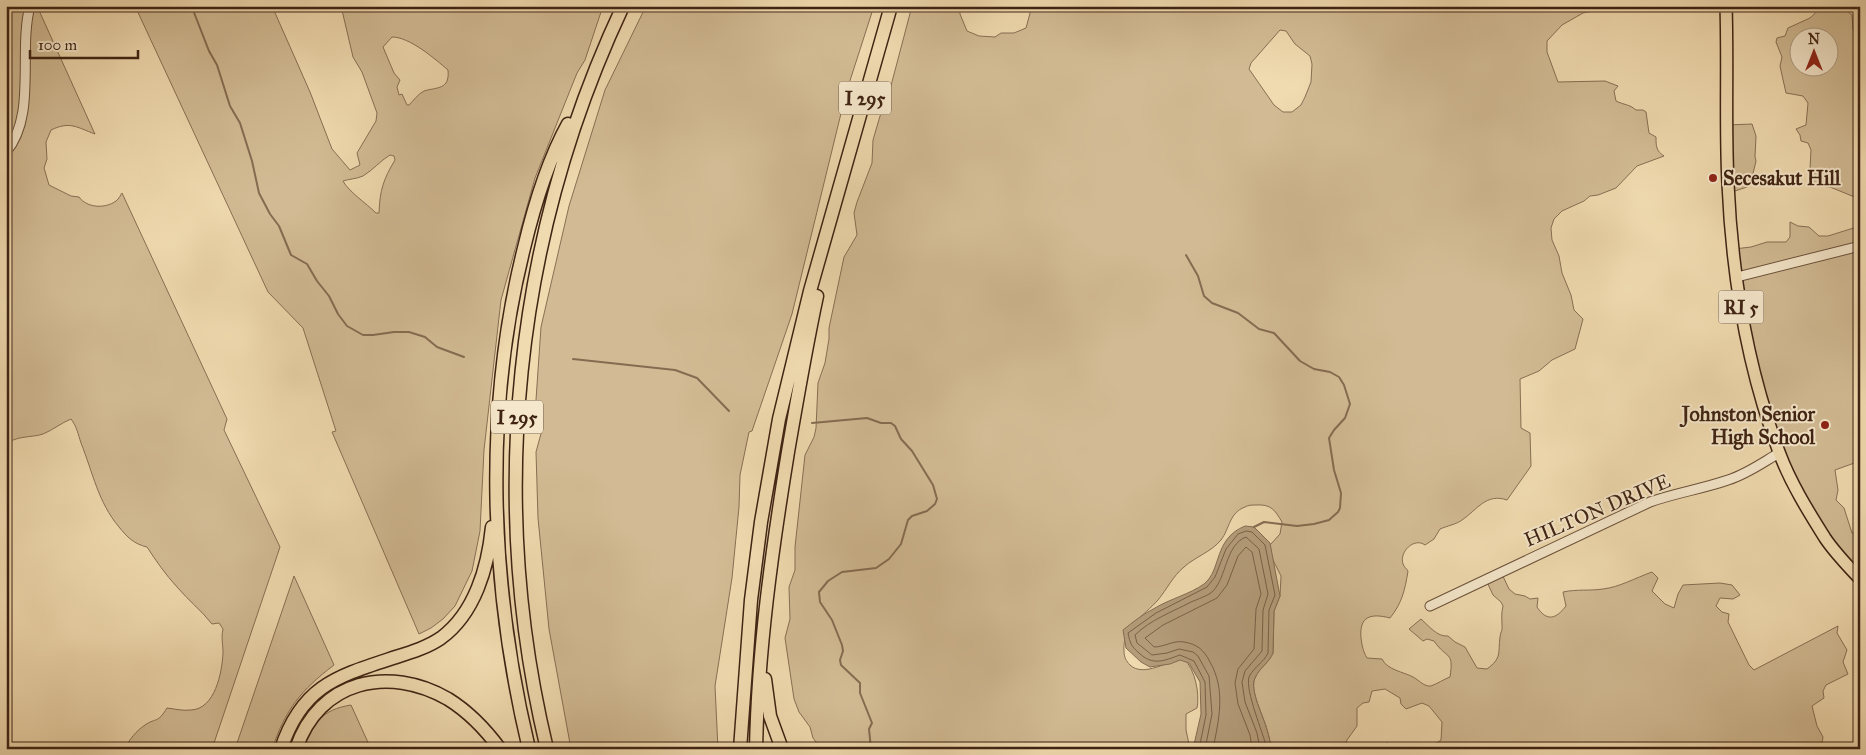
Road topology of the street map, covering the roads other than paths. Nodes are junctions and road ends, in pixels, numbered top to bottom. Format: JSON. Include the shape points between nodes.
{"nodes":[{"id":1,"x":30,"y":6,"type":"edge"},
{"id":2,"x":623,"y":6,"type":"edge"},
{"id":3,"x":891,"y":6,"type":"edge"},
{"id":4,"x":1726,"y":6,"type":"edge"},
{"id":5,"x":587,"y":91,"type":"junction"},
{"id":6,"x":6,"y":152,"type":"edge"},
{"id":7,"x":840,"y":190,"type":"junction"},
{"id":8,"x":1860,"y":246,"type":"edge"},
{"id":9,"x":1737,"y":278,"type":"junction"},
{"id":10,"x":1779,"y":453,"type":"junction"},
{"id":11,"x":497,"y":477,"type":"junction"},
{"id":12,"x":1860,"y":579,"type":"edge"},
{"id":13,"x":768,"y":583,"type":"junction"},
{"id":14,"x":1430,"y":606,"type":"dead end"},
{"id":15,"x":281,"y":749,"type":"edge"},
{"id":16,"x":296,"y":749,"type":"edge"},
{"id":17,"x":500,"y":749,"type":"edge"},
{"id":18,"x":529,"y":749,"type":"edge"},
{"id":19,"x":547,"y":749,"type":"edge"},
{"id":20,"x":740,"y":749,"type":"edge"},
{"id":21,"x":756,"y":749,"type":"edge"},
{"id":22,"x":782,"y":749,"type":"edge"}],
"edges":[{"from":1,"to":6,"type":"street","via":[[24,44],[20,124]]},
{"from":2,"to":5,"type":"highway","number":"I 295"},
{"from":3,"to":7,"type":"highway","number":"I 295"},
{"from":4,"to":9,"type":"main road","number":"RI 5","via":[[1728,184]]},
{"from":5,"to":11,"type":"highway","via":[[551,161],[520,260],[506,335]]},
{"from":5,"to":19,"type":"highway","number":"I 295","via":[[562,164],[542,239],[526,324],[517,420],[515,489],[519,576],[532,678]]},
{"from":7,"to":13,"type":"highway","via":[[802,370]]},
{"from":7,"to":20,"type":"highway","number":"I 295","via":[[795,350],[768,478],[751,600]]},
{"from":8,"to":9,"type":"street"},
{"from":9,"to":10,"type":"main road","number":"RI 5","via":[[1754,374]]},
{"from":10,"to":12,"type":"main road","number":"RI 5","via":[[1826,539]]},
{"from":10,"to":14,"type":"street","name":"HILTON DRIVE","via":[[1728,480],[1650,502]]},
{"from":11,"to":15,"type":"highway","via":[[486,564],[472,600],[459,621],[430,644],[346,674],[320,689],[298,711]]},
{"from":11,"to":18,"type":"highway","via":[[499,555],[507,630]]},
{"from":13,"to":21,"type":"highway"},
{"from":13,"to":22,"type":"highway","via":[[766,691],[770,716]]},
{"from":16,"to":17,"type":"highway","via":[[310,720],[329,700],[357,685],[384,681],[411,684],[448,700],[477,722]]}]}
